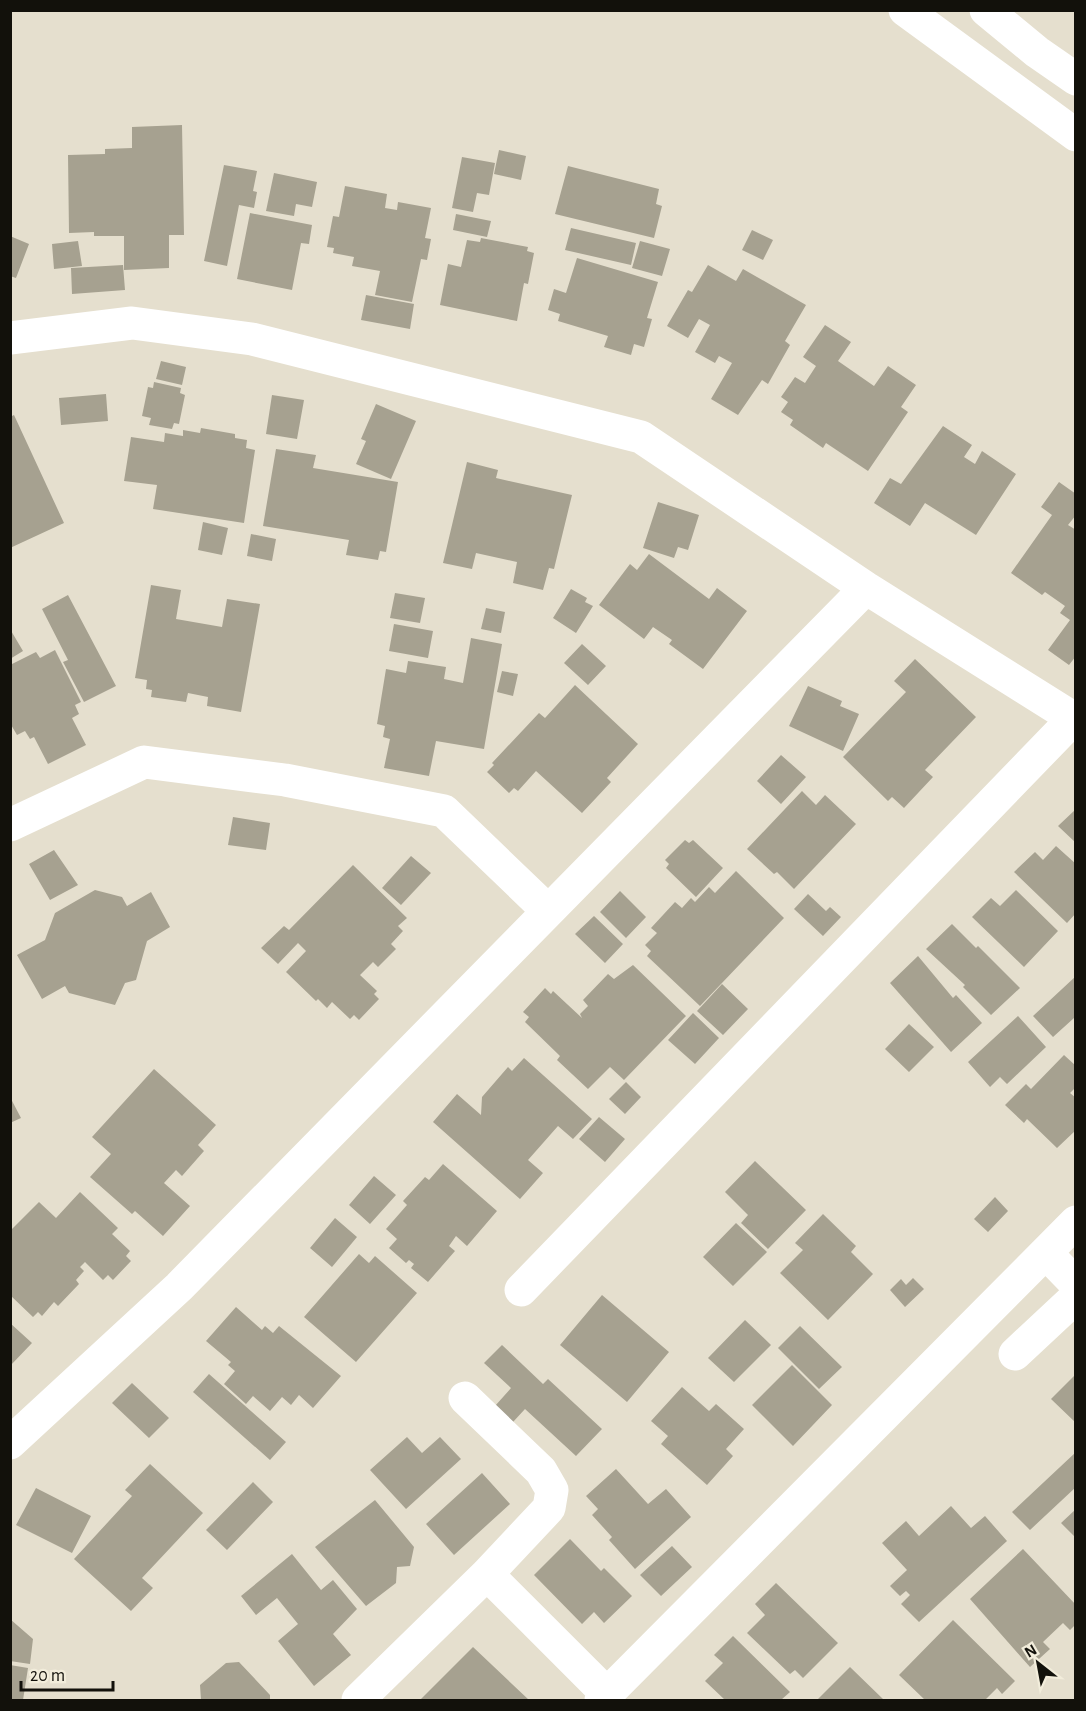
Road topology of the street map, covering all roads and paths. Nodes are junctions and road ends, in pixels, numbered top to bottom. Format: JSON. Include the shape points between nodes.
{"nodes":[{"id":1,"x":905,"y":10,"type":"edge"},
{"id":2,"x":986,"y":10,"type":"edge"},
{"id":3,"x":1007,"y":10,"type":"edge"},
{"id":4,"x":1036,"y":52,"type":"junction"},
{"id":5,"x":1076,"y":79,"type":"edge"},
{"id":6,"x":1076,"y":135,"type":"edge"},
{"id":7,"x":10,"y":338,"type":"edge"},
{"id":8,"x":866,"y":588,"type":"junction"},
{"id":9,"x":1075,"y":717,"type":"edge"},
{"id":10,"x":10,"y":825,"type":"edge"},
{"id":11,"x":547,"y":910,"type":"junction"},
{"id":12,"x":1076,"y":1222,"type":"edge"},
{"id":13,"x":1046,"y":1253,"type":"junction"},
{"id":14,"x":1076,"y":1284,"type":"edge"},
{"id":15,"x":521,"y":1290,"type":"dead end"},
{"id":16,"x":1076,"y":1298,"type":"edge"},
{"id":17,"x":1015,"y":1354,"type":"dead end"},
{"id":18,"x":465,"y":1398,"type":"dead end"},
{"id":19,"x":10,"y":1443,"type":"edge"},
{"id":20,"x":487,"y":1574,"type":"junction"},
{"id":21,"x":604,"y":1697,"type":"edge"},
{"id":22,"x":358,"y":1701,"type":"edge"}],
"edges":[{"from":1,"to":6,"type":"street"},
{"from":2,"to":4,"type":"street"},
{"from":3,"to":4,"type":"street"},
{"from":4,"to":5,"type":"street"},
{"from":7,"to":8,"type":"street","via":[[132,323],[252,339],[641,437]]},
{"from":8,"to":9,"type":"street"},
{"from":8,"to":11,"type":"street"},
{"from":9,"to":15,"type":"street"},
{"from":10,"to":11,"type":"street","via":[[144,762],[285,780],[444,811]]},
{"from":11,"to":19,"type":"street","via":[[179,1287]]},
{"from":12,"to":13,"type":"street"},
{"from":13,"to":14,"type":"street"},
{"from":13,"to":21,"type":"street","via":[[748,1548]]},
{"from":16,"to":17,"type":"street"},
{"from":18,"to":20,"type":"street","via":[[541,1471],[552,1490],[549,1508]]},
{"from":20,"to":21,"type":"street"},
{"from":20,"to":22,"type":"street"}]}
